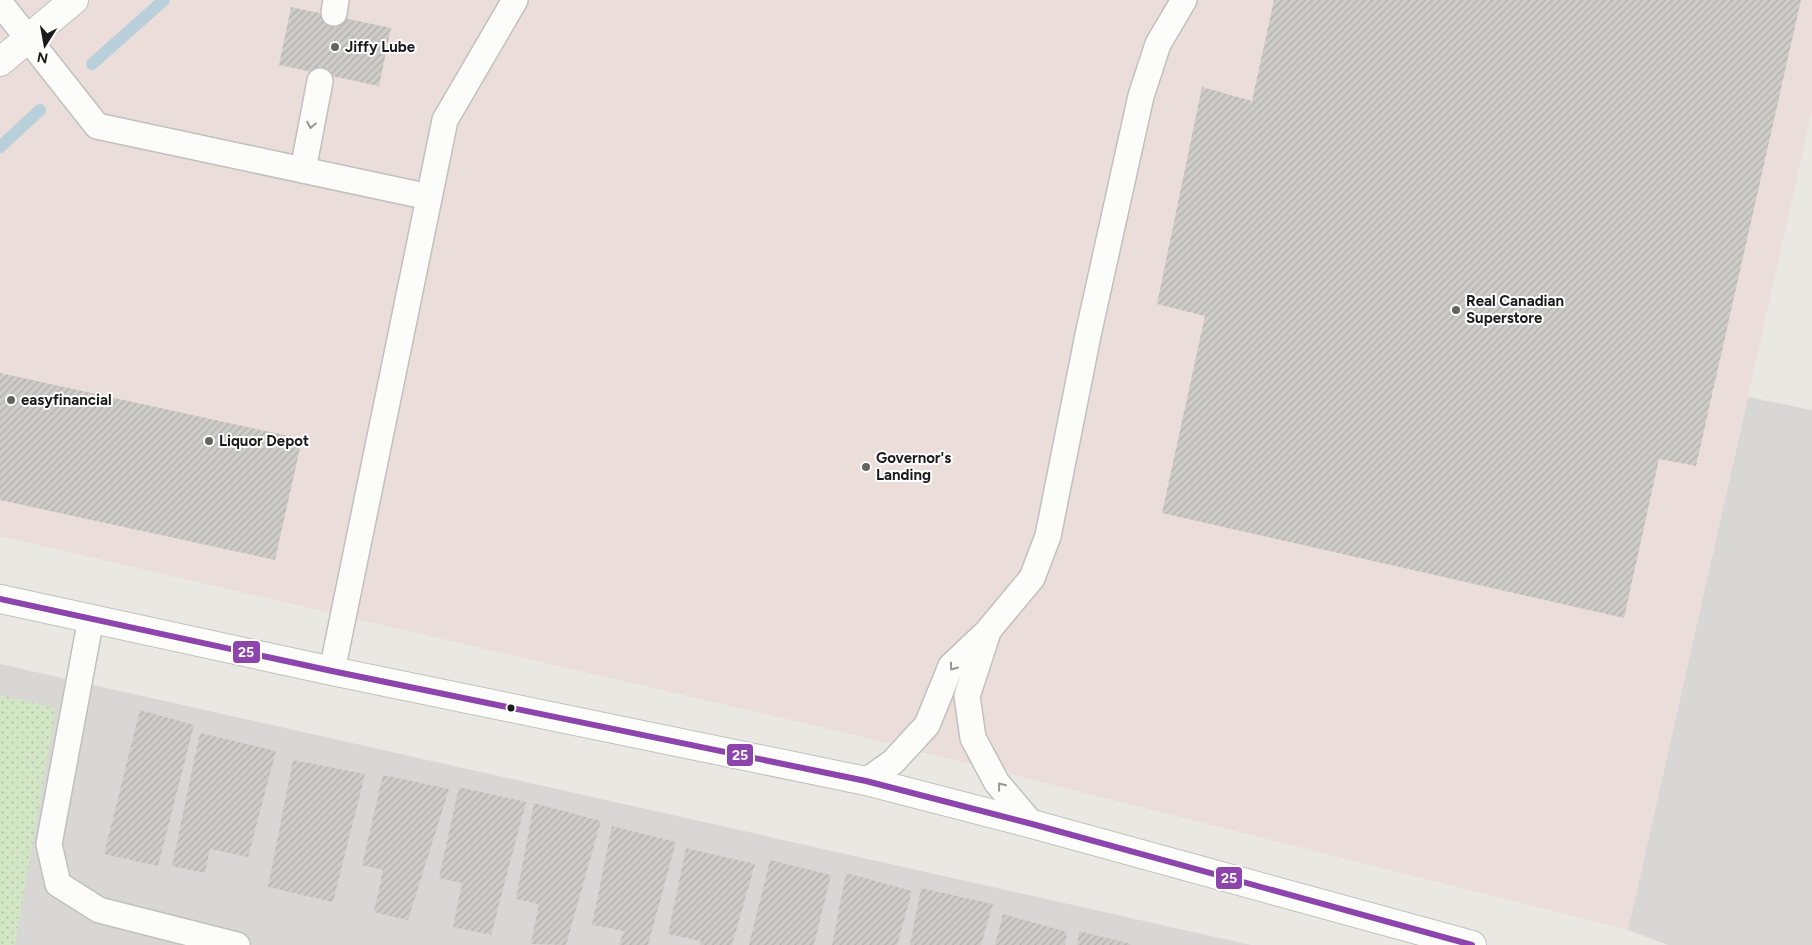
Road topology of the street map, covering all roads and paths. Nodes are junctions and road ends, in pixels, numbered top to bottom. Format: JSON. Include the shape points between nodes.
{"nodes":[{"id":1,"x":74,"y":0,"type":"edge"},
{"id":2,"x":515,"y":0,"type":"edge"},
{"id":3,"x":1184,"y":0,"type":"edge"},
{"id":4,"x":0,"y":3,"type":"edge"},
{"id":5,"x":28,"y":38,"type":"junction"},
{"id":6,"x":0,"y":62,"type":"edge"},
{"id":7,"x":320,"y":81,"type":"dead end"},
{"id":8,"x":303,"y":170,"type":"junction"},
{"id":9,"x":429,"y":197,"type":"junction"},
{"id":10,"x":0,"y":599,"type":"edge"},
{"id":11,"x":92,"y":618,"type":"junction"},
{"id":12,"x":987,"y":632,"type":"junction"},
{"id":13,"x":332,"y":670,"type":"junction"},
{"id":14,"x":866,"y":782,"type":"junction"},
{"id":15,"x":1032,"y":824,"type":"junction"},
{"id":16,"x":191,"y":940,"type":"edge"},
{"id":17,"x":237,"y":945,"type":"edge"},
{"id":18,"x":1472,"y":945,"type":"edge"}],
"edges":[{"from":1,"to":5,"type":"street"},
{"from":2,"to":9,"type":"lane","via":[[445,120]]},
{"from":3,"to":12,"type":"lane","via":[[1158,44],[1141,96],[1048,536],[1032,578]]},
{"from":4,"to":5,"type":"lane"},
{"from":5,"to":6,"type":"street"},
{"from":5,"to":8,"type":"lane","via":[[96,126]]},
{"from":7,"to":8,"type":"lane","one_way":true},
{"from":8,"to":9,"type":"lane"},
{"from":9,"to":13,"type":"lane"},
{"from":10,"to":11,"type":"street"},
{"from":11,"to":13,"type":"street"},
{"from":11,"to":16,"type":"lane","via":[[49,844],[58,884],[99,910]]},
{"from":12,"to":14,"type":"lane","one_way":true,"via":[[952,666],[927,725],[894,762]]},
{"from":15,"to":12,"type":"lane","one_way":true,"via":[[997,783],[973,738],[967,696]]},
{"from":13,"to":14,"type":"street"},
{"from":14,"to":15,"type":"street"},
{"from":15,"to":18,"type":"street"},
{"from":16,"to":17,"type":"lane"}]}
